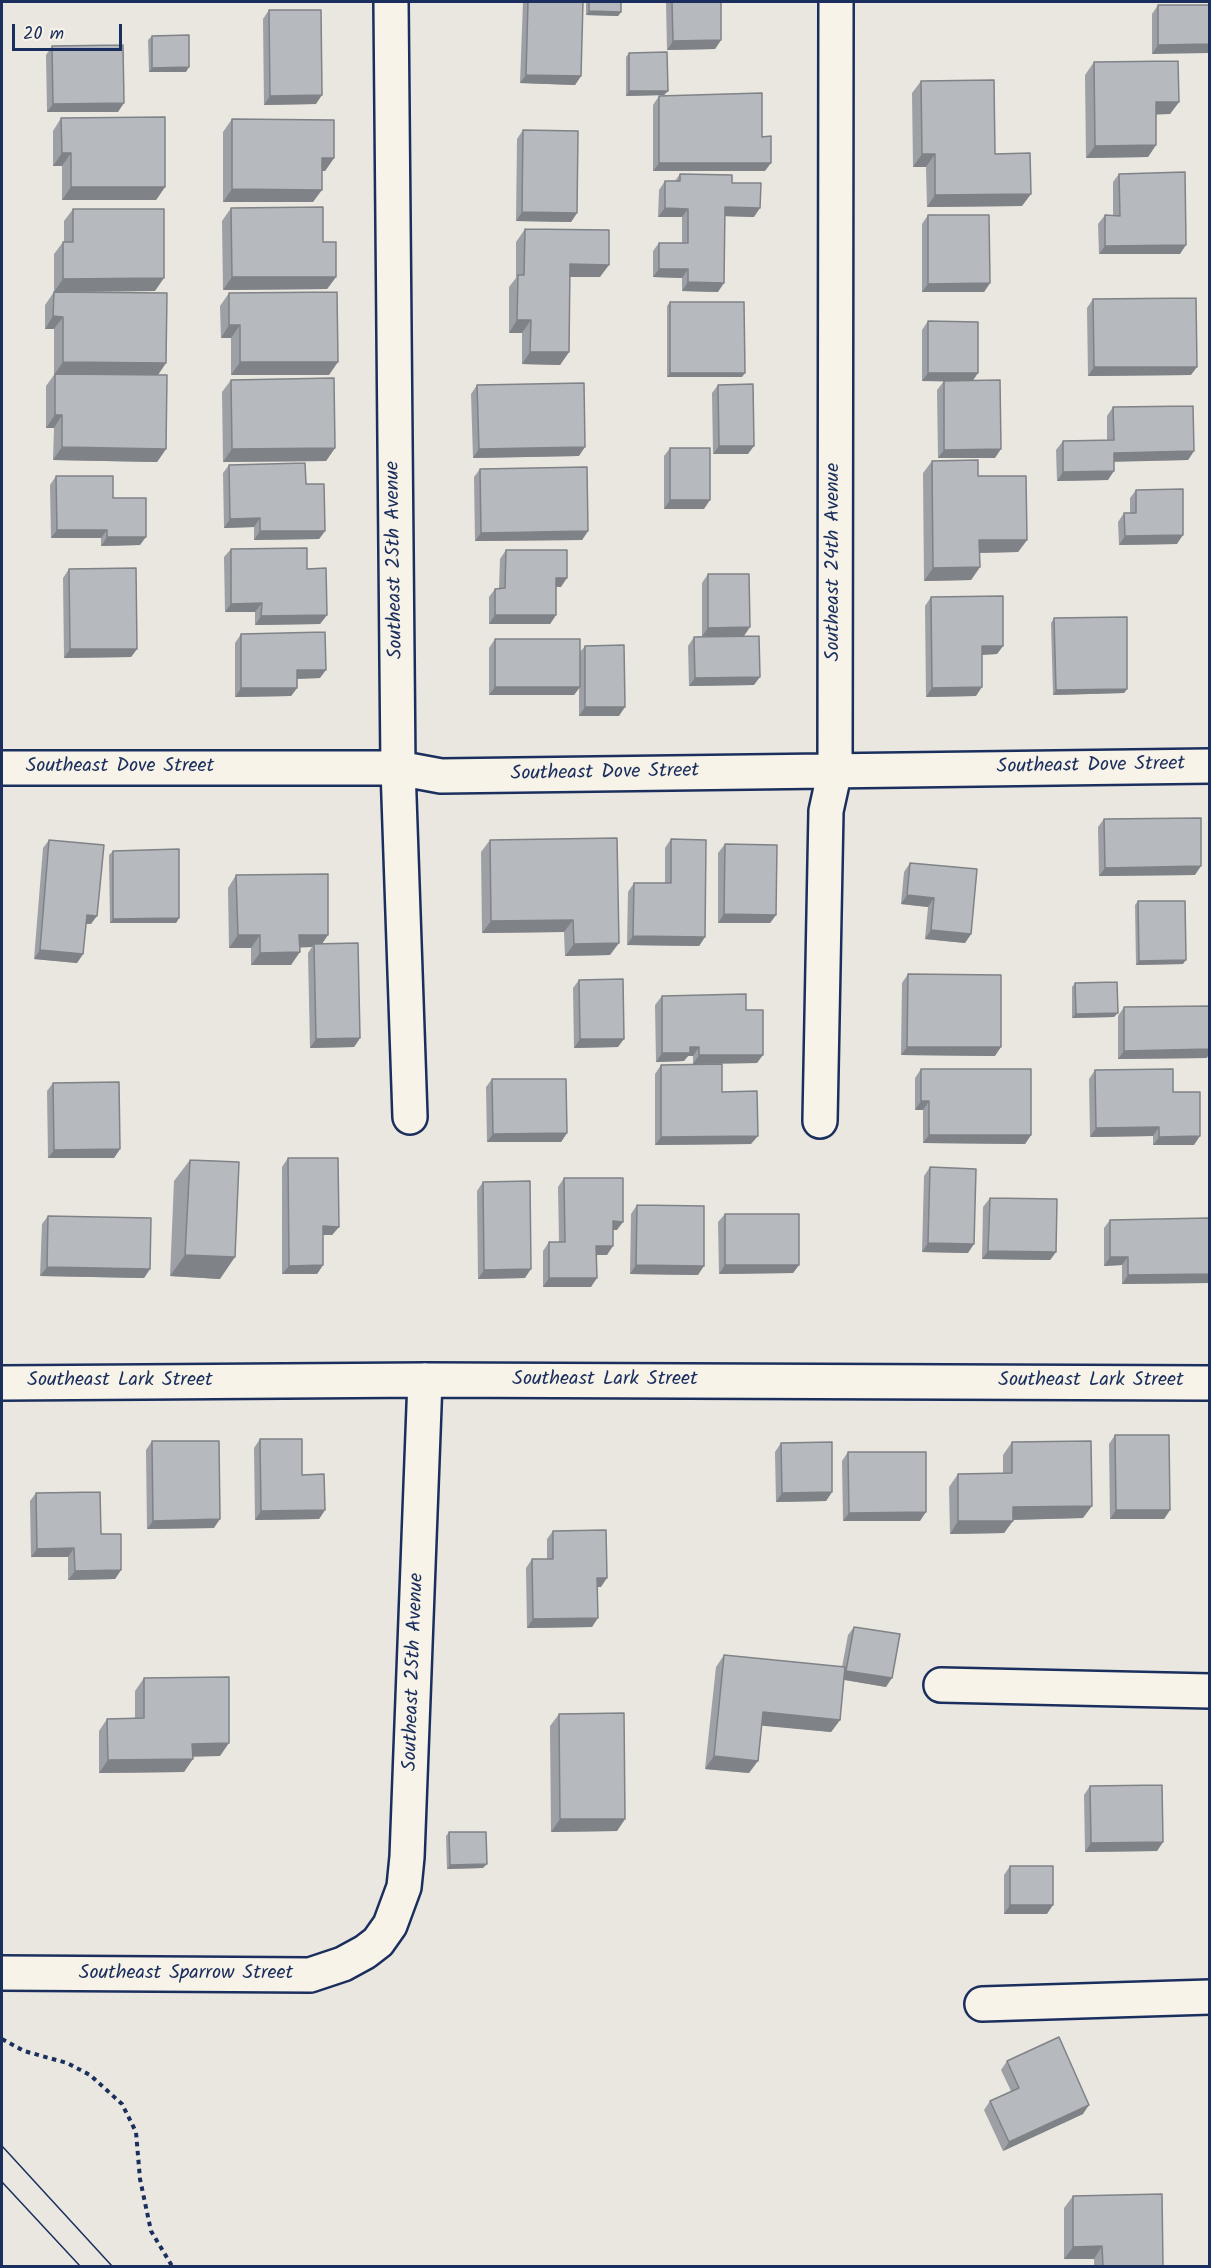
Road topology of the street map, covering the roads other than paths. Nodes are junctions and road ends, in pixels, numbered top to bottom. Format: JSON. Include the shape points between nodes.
{"nodes":[{"id":1,"x":391,"y":2,"type":"edge"},
{"id":2,"x":836,"y":2,"type":"edge"},
{"id":3,"x":1209,"y":766,"type":"edge"},
{"id":4,"x":2,"y":768,"type":"edge"},
{"id":5,"x":398,"y":768,"type":"junction"},
{"id":6,"x":835,"y":770,"type":"junction"},
{"id":7,"x":410,"y":1117,"type":"dead end"},
{"id":8,"x":820,"y":1121,"type":"dead end"},
{"id":9,"x":425,"y":1380,"type":"junction"},
{"id":10,"x":2,"y":1383,"type":"edge"},
{"id":11,"x":1209,"y":1383,"type":"edge"},
{"id":12,"x":941,"y":1685,"type":"dead end"},
{"id":13,"x":1209,"y":1691,"type":"edge"},
{"id":14,"x":365,"y":1952,"type":"joint"},
{"id":15,"x":2,"y":1974,"type":"edge"},
{"id":16,"x":1209,"y":1997,"type":"edge"},
{"id":17,"x":982,"y":2004,"type":"dead end"}],
"edges":[{"from":1,"to":5,"type":"street","name":"Southeast 25th Avenue"},
{"from":2,"to":6,"type":"street","name":"Southeast 24th Avenue"},
{"from":3,"to":6,"type":"street","name":"Southeast Dove Street"},
{"from":4,"to":5,"type":"street","name":"Southeast Dove Street"},
{"from":5,"to":6,"type":"street","name":"Southeast Dove Street","via":[[441,776]]},
{"from":5,"to":7,"type":"street","name":"Southeast 25th Avenue"},
{"from":6,"to":8,"type":"street","name":"Southeast 24th Avenue","via":[[826,811]]},
{"from":9,"to":10,"type":"street","name":"Southeast Lark Street"},
{"from":9,"to":11,"type":"street","name":"Southeast Lark Street"},
{"from":9,"to":14,"type":"street","name":"Southeast 25th Avenue","via":[[407,1857],[398,1911],[378,1941]]},
{"from":12,"to":13,"type":"street"},
{"from":14,"to":15,"type":"street","name":"Southeast Sparrow Street","via":[[326,1971],[290,1977]]},
{"from":16,"to":17,"type":"street"}]}
